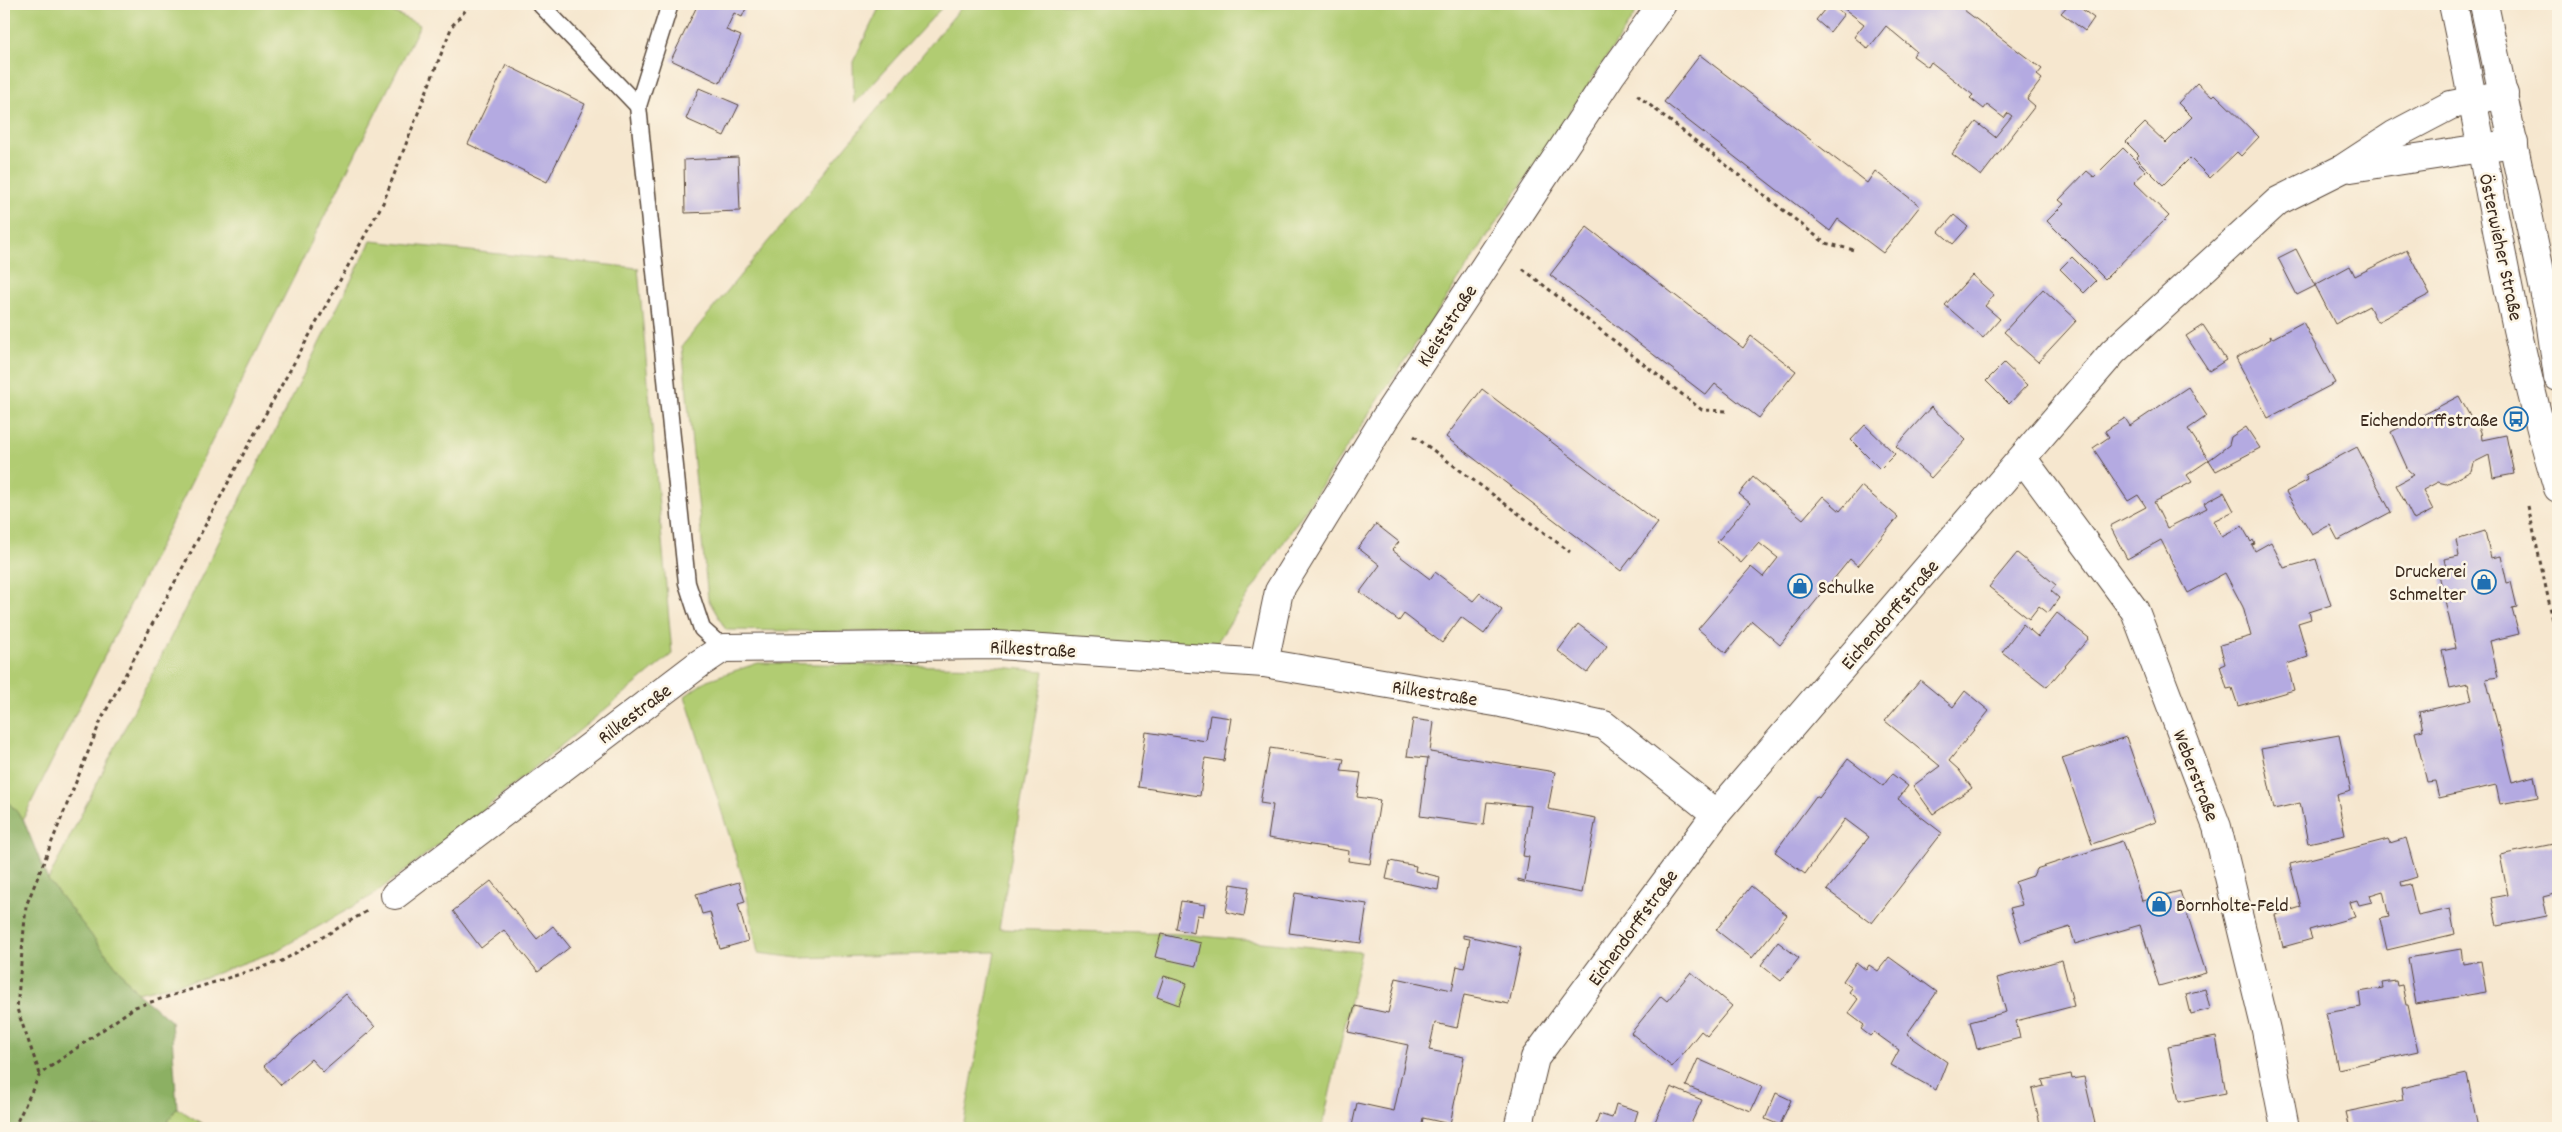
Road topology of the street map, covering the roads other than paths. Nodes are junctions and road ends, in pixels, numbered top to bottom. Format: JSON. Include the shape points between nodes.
{"nodes":[{"id":1,"x":540,"y":4,"type":"edge"},
{"id":2,"x":670,"y":4,"type":"edge"},
{"id":3,"x":1662,"y":4,"type":"edge"},
{"id":4,"x":2454,"y":4,"type":"edge"},
{"id":5,"x":2484,"y":4,"type":"edge"},
{"id":6,"x":2504,"y":94,"type":"junction"},
{"id":7,"x":2472,"y":101,"type":"junction"},
{"id":8,"x":638,"y":106,"type":"junction"},
{"id":9,"x":2514,"y":143,"type":"junction"},
{"id":10,"x":2481,"y":148,"type":"junction"},
{"id":11,"x":2342,"y":169,"type":"junction"},
{"id":12,"x":2558,"y":377,"type":"edge"},
{"id":13,"x":2023,"y":459,"type":"junction"},
{"id":14,"x":2558,"y":488,"type":"edge"},
{"id":15,"x":723,"y":648,"type":"junction"},
{"id":16,"x":1264,"y":663,"type":"junction"},
{"id":17,"x":1716,"y":814,"type":"junction"},
{"id":18,"x":395,"y":895,"type":"road end"},
{"id":19,"x":1518,"y":1128,"type":"edge"},
{"id":20,"x":2285,"y":1128,"type":"edge"}],
"edges":[{"from":1,"to":8,"type":"lane"},
{"from":2,"to":8,"type":"lane"},
{"from":3,"to":16,"type":"street","name":"Kleiststraße","via":[[1611,75],[1387,415],[1279,591]]},
{"from":4,"to":7,"type":"street","name":"Österwieher Straße"},
{"from":5,"to":6,"type":"street","name":"Österwieher Straße"},
{"from":6,"to":7,"type":"street","name":"Eichendorffstraße"},
{"from":6,"to":9,"type":"street","name":"Österwieher Straße"},
{"from":7,"to":10,"type":"street","name":"Österwieher Straße"},
{"from":7,"to":11,"type":"street","name":"Eichendorffstraße","via":[[2451,106],[2394,136]]},
{"from":8,"to":15,"type":"lane","via":[[687,583],[702,629]]},
{"from":9,"to":10,"type":"street","name":"Eichendorffstraße"},
{"from":9,"to":12,"type":"street","name":"Österwieher Straße","via":[[2550,319]]},
{"from":10,"to":11,"type":"street","name":"Eichendorffstraße"},
{"from":10,"to":14,"type":"street","name":"Österwieher Straße","via":[[2540,430]]},
{"from":11,"to":13,"type":"street","name":"Eichendorffstraße","via":[[2278,201],[2113,352]]},
{"from":13,"to":17,"type":"street","name":"Eichendorffstraße"},
{"from":13,"to":20,"type":"street","name":"Weberstraße","via":[[2135,611],[2217,826],[2266,1030]]},
{"from":15,"to":16,"type":"street","name":"Rilkestraße","via":[[997,645]]},
{"from":15,"to":18,"type":"street","name":"Rilkestraße"},
{"from":16,"to":17,"type":"street","name":"Rilkestraße","via":[[1501,703],[1604,725]]},
{"from":17,"to":19,"type":"street","name":"Eichendorffstraße","via":[[1536,1058]]}]}
